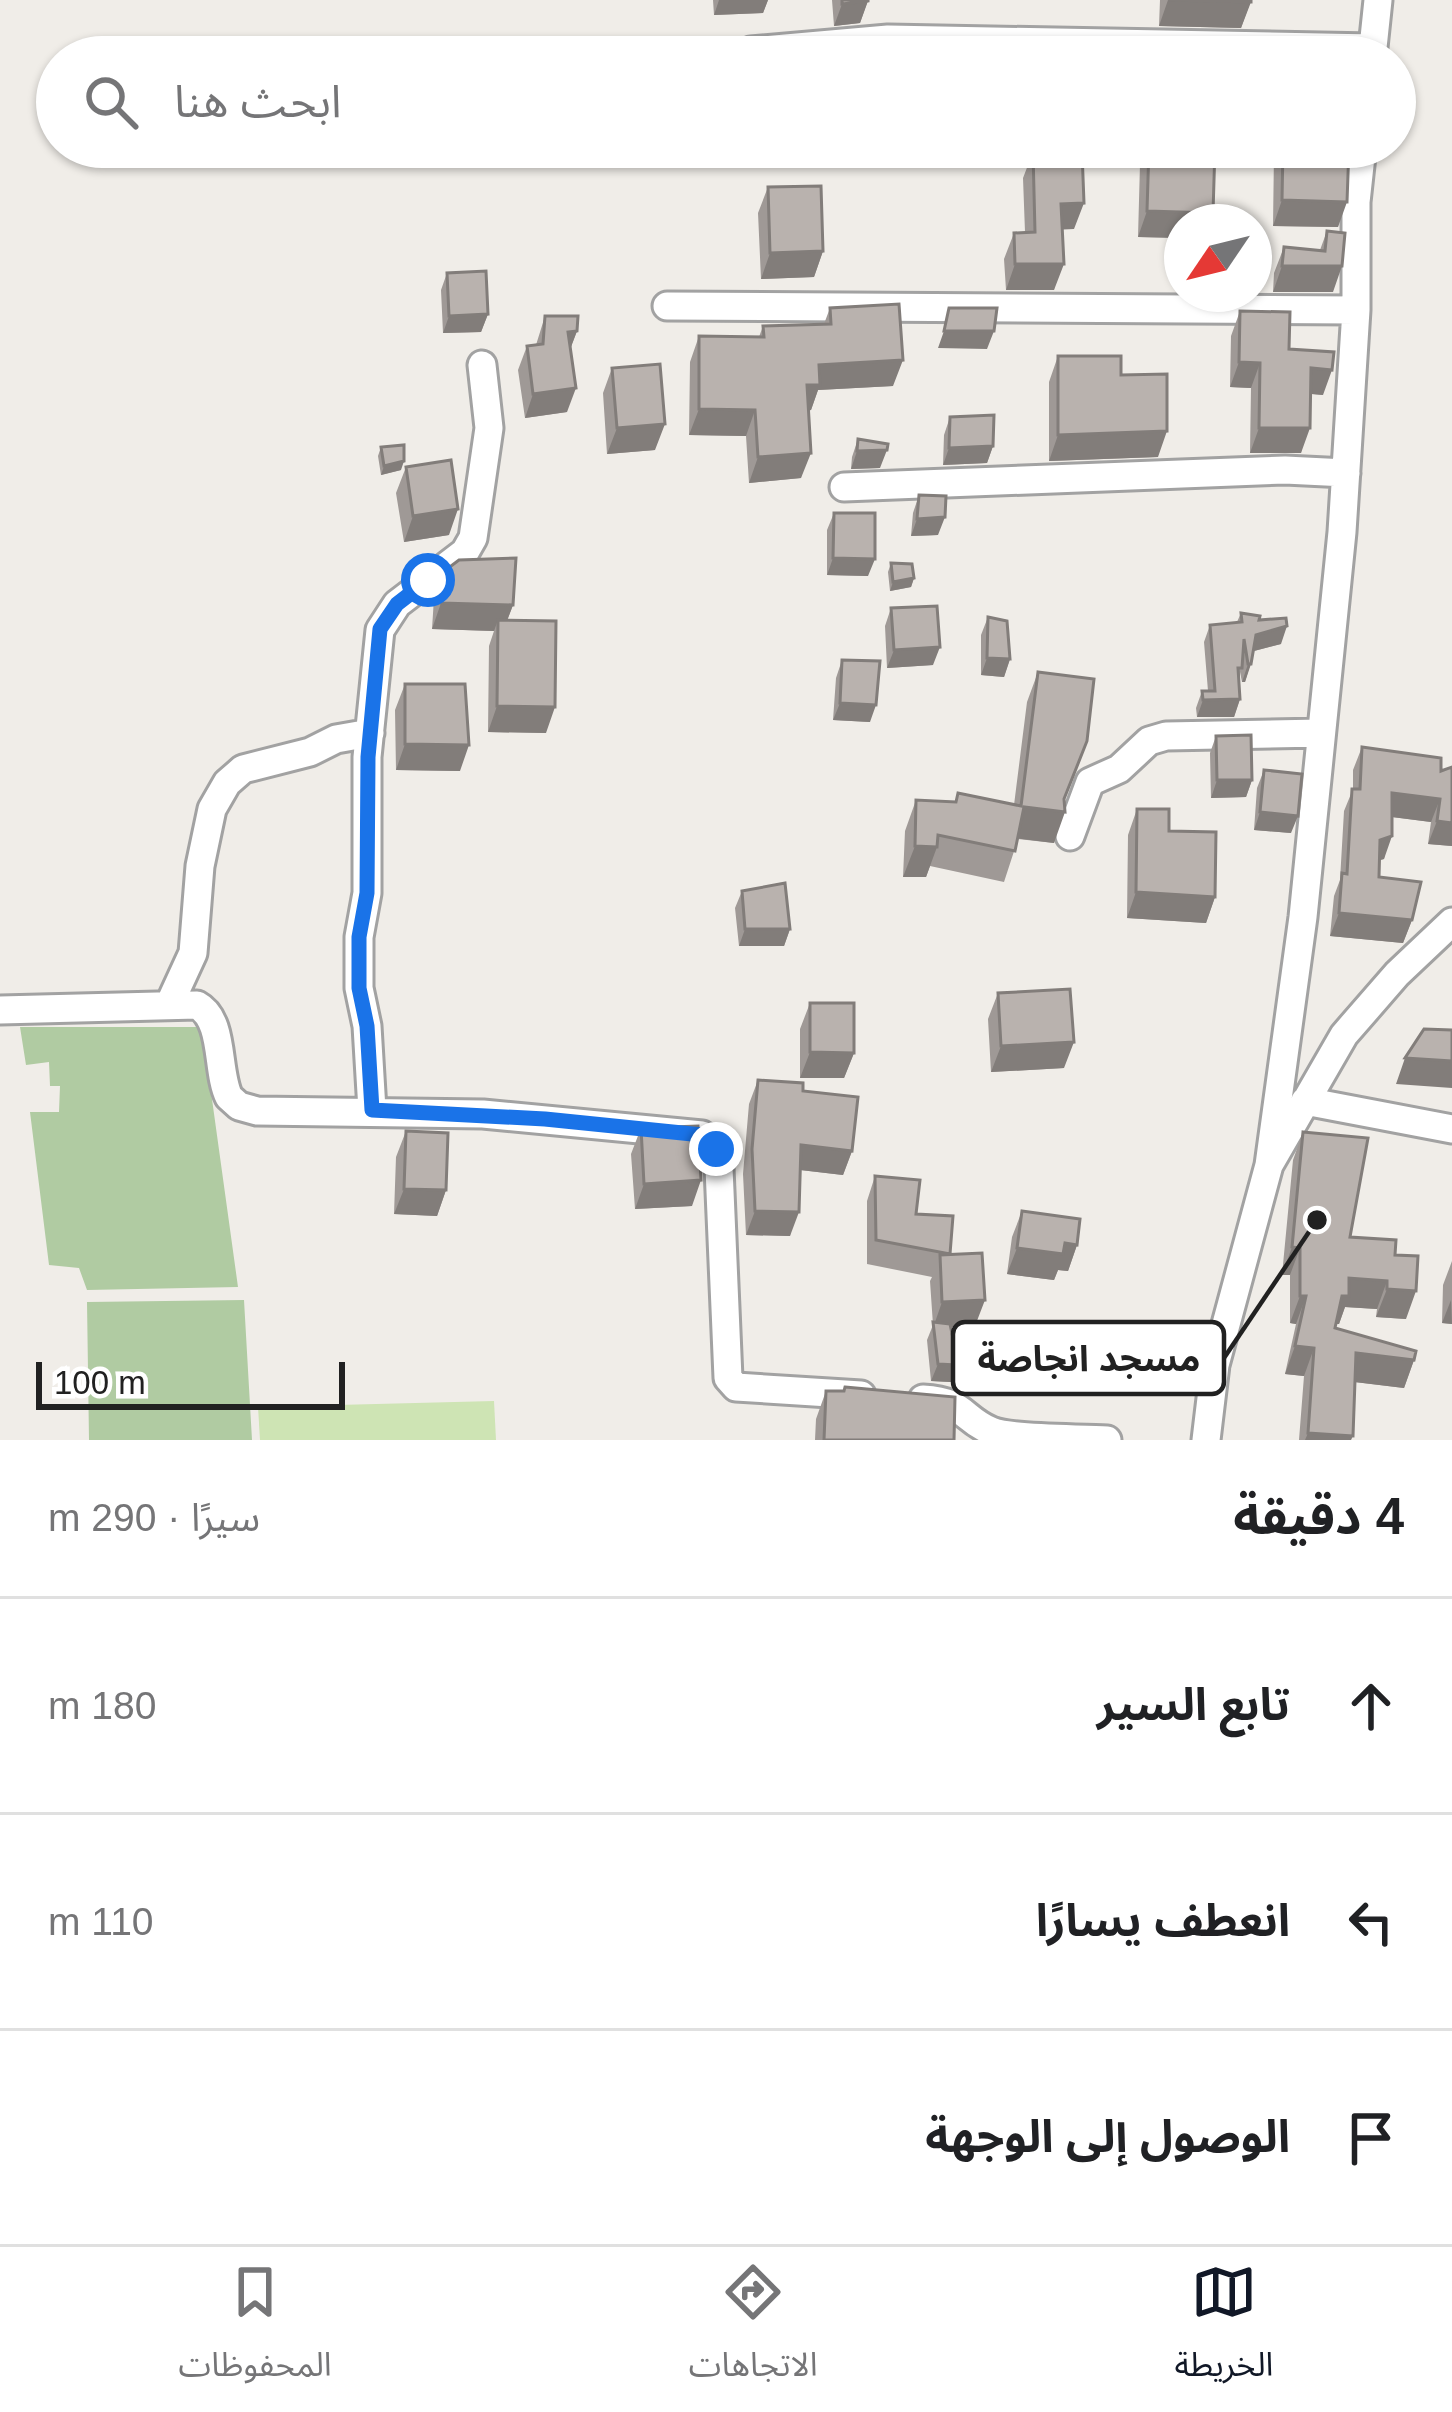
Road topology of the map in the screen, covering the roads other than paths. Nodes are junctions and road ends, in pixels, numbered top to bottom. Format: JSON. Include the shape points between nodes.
{"nodes":[{"id":1,"x":1378,"y":0,"type":"edge"},
{"id":2,"x":1374,"y":36,"type":"edge"},
{"id":3,"x":1360,"y":168,"type":"edge"},
{"id":4,"x":667,"y":306,"type":"dead end"},
{"id":5,"x":1356,"y":310,"type":"junction"},
{"id":6,"x":482,"y":365,"type":"dead end"},
{"id":7,"x":1346,"y":473,"type":"junction"},
{"id":8,"x":844,"y":487,"type":"dead end"},
{"id":9,"x":370,"y":733,"type":"junction"},
{"id":10,"x":1322,"y":733,"type":"junction"},
{"id":11,"x":1070,"y":836,"type":"dead end"},
{"id":12,"x":1452,"y":922,"type":"edge"},
{"id":13,"x":170,"y":1003,"type":"junction"},
{"id":14,"x":0,"y":1010,"type":"edge"},
{"id":15,"x":1305,"y":1101,"type":"junction"},
{"id":16,"x":372,"y":1110,"type":"junction"},
{"id":17,"x":1452,"y":1129,"type":"edge"},
{"id":18,"x":1269,"y":1165,"type":"junction"},
{"id":19,"x":972,"y":1429,"type":"edge"},
{"id":20,"x":1107,"y":1440,"type":"edge"},
{"id":21,"x":1206,"y":1440,"type":"edge"}],
"edges":[{"from":1,"to":2,"type":"street"},
{"from":3,"to":5,"type":"street"},
{"from":4,"to":5,"type":"street"},
{"from":5,"to":7,"type":"street"},
{"from":6,"to":9,"type":"street","via":[[489,428],[472,538],[385,617]]},
{"from":7,"to":8,"type":"street"},
{"from":7,"to":10,"type":"street"},
{"from":9,"to":13,"type":"street","via":[[243,769],[227,783],[204,847],[193,953]]},
{"from":9,"to":16,"type":"street","via":[[359,988]]},
{"from":10,"to":11,"type":"street","via":[[1149,741],[1119,770],[1090,782]]},
{"from":10,"to":18,"type":"street"},
{"from":12,"to":15,"type":"street","via":[[1344,1036]]},
{"from":13,"to":14,"type":"street"},
{"from":13,"to":16,"type":"street","via":[[206,1010],[224,1088],[239,1106]]},
{"from":15,"to":17,"type":"street"},
{"from":15,"to":18,"type":"street"},
{"from":16,"to":19,"type":"street","via":[[702,1135],[716,1149],[719,1168],[725,1370],[736,1387],[943,1400]]},
{"from":18,"to":21,"type":"street","via":[[1215,1365]]},
{"from":19,"to":20,"type":"street"}]}
